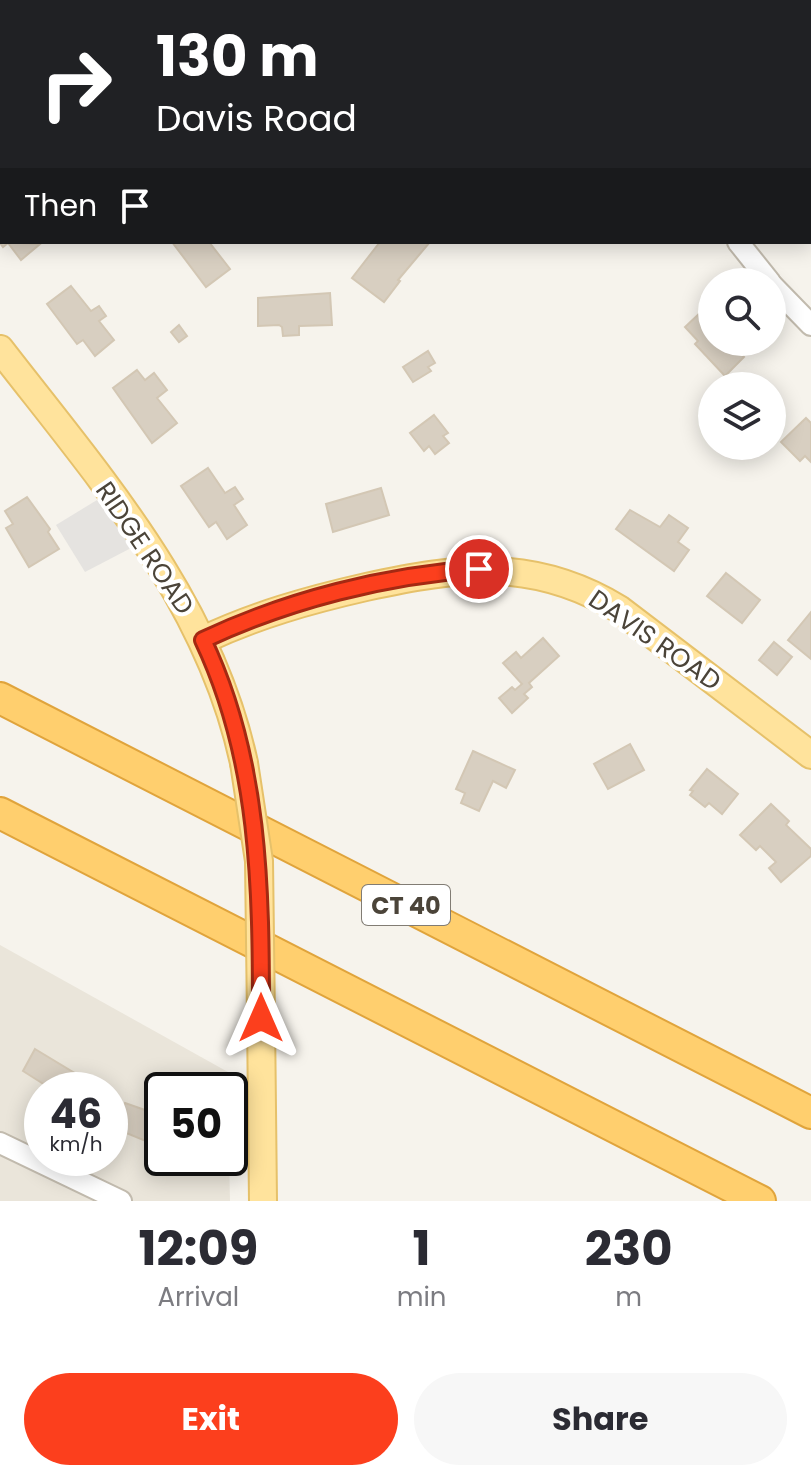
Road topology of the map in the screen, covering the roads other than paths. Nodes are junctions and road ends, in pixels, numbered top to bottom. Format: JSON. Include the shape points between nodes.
{"nodes":[{"id":1,"x":740,"y":244,"type":"edge"},
{"id":2,"x":759,"y":268,"type":"edge"},
{"id":3,"x":786,"y":299,"type":"edge"},
{"id":4,"x":811,"y":325,"type":"edge"},
{"id":5,"x":0,"y":349,"type":"edge"},
{"id":6,"x":203,"y":640,"type":"junction"},
{"id":7,"x":0,"y":698,"type":"edge"},
{"id":8,"x":811,"y":755,"type":"edge"},
{"id":9,"x":0,"y":813,"type":"edge"},
{"id":10,"x":811,"y":1113,"type":"edge"},
{"id":11,"x":0,"y":1143,"type":"edge"},
{"id":12,"x":121,"y":1201,"type":"edge"},
{"id":13,"x":263,"y":1201,"type":"edge"},
{"id":14,"x":760,"y":1201,"type":"edge"}],
"edges":[{"from":1,"to":2,"type":"street"},
{"from":3,"to":4,"type":"street"},
{"from":5,"to":6,"type":"main road","name":"RIDGE ROAD","via":[[152,551]]},
{"from":6,"to":8,"type":"main road","name":"DAVIS ROAD","via":[[264,613],[412,577],[479,569],[545,576],[619,609]]},
{"from":6,"to":13,"type":"main road","name":"RIDGE ROAD","bridge":true,"via":[[229,703],[254,809]]},
{"from":7,"to":10,"type":"highway","number":"CT 40"},
{"from":9,"to":14,"type":"highway"},
{"from":11,"to":12,"type":"street"}]}
